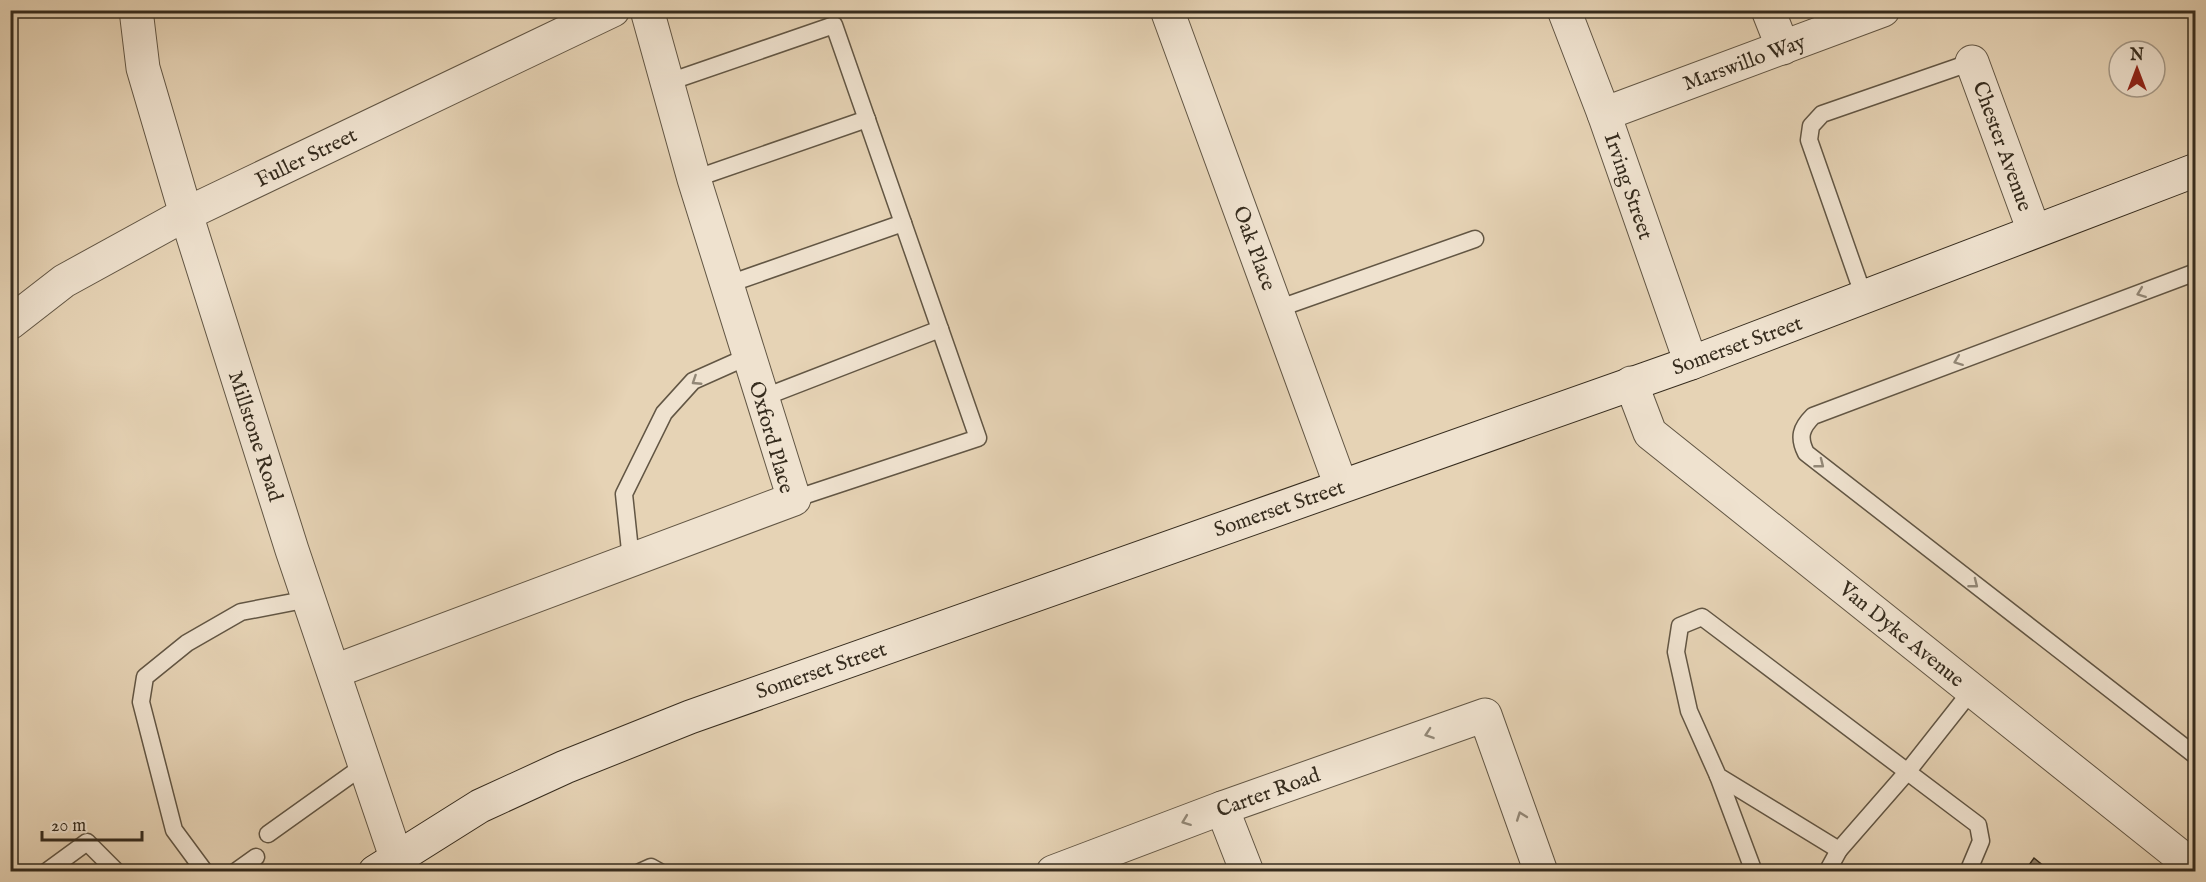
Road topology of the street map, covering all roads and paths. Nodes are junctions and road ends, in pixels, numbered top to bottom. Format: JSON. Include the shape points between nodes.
{"nodes":[{"id":1,"x":136,"y":10,"type":"edge"},
{"id":2,"x":612,"y":10,"type":"edge"},
{"id":3,"x":647,"y":10,"type":"edge"},
{"id":4,"x":1167,"y":10,"type":"edge"},
{"id":5,"x":1564,"y":10,"type":"edge"},
{"id":6,"x":1768,"y":10,"type":"edge"},
{"id":7,"x":1883,"y":10,"type":"edge"},
{"id":8,"x":1783,"y":48,"type":"junction"},
{"id":9,"x":1972,"y":62,"type":"joint"},
{"id":10,"x":666,"y":83,"type":"junction"},
{"id":11,"x":1604,"y":114,"type":"junction"},
{"id":12,"x":867,"y":119,"type":"junction"},
{"id":13,"x":2196,"y":170,"type":"edge"},
{"id":14,"x":694,"y":179,"type":"junction"},
{"id":15,"x":186,"y":214,"type":"junction"},
{"id":16,"x":903,"y":223,"type":"junction"},
{"id":17,"x":2034,"y":231,"type":"junction"},
{"id":18,"x":1475,"y":239,"type":"dead end"},
{"id":19,"x":2196,"y":272,"type":"edge"},
{"id":20,"x":726,"y":285,"type":"junction"},
{"id":21,"x":1864,"y":297,"type":"junction"},
{"id":22,"x":1277,"y":309,"type":"junction"},
{"id":23,"x":10,"y":323,"type":"edge"},
{"id":24,"x":940,"y":329,"type":"junction"},
{"id":25,"x":749,"y":356,"type":"junction"},
{"id":26,"x":1691,"y":363,"type":"junction"},
{"id":27,"x":1631,"y":382,"type":"junction"},
{"id":28,"x":762,"y":398,"type":"junction"},
{"id":29,"x":1341,"y":486,"type":"junction"},
{"id":30,"x":794,"y":499,"type":"junction"},
{"id":31,"x":631,"y":560,"type":"junction"},
{"id":32,"x":309,"y":599,"type":"junction"},
{"id":33,"x":335,"y":671,"type":"junction"},
{"id":34,"x":1972,"y":690,"type":"junction"},
{"id":35,"x":2196,"y":756,"type":"edge"},
{"id":36,"x":366,"y":764,"type":"junction"},
{"id":37,"x":1908,"y":771,"type":"junction"},
{"id":38,"x":1718,"y":776,"type":"junction"},
{"id":39,"x":1222,"y":808,"type":"junction"},
{"id":40,"x":268,"y":834,"type":"dead end"},
{"id":41,"x":1839,"y":850,"type":"junction"},
{"id":42,"x":256,"y":856,"type":"dead end"},
{"id":43,"x":386,"y":864,"type":"edge"},
{"id":44,"x":2196,"y":869,"type":"edge"},
{"id":45,"x":45,"y":872,"type":"edge"},
{"id":46,"x":117,"y":872,"type":"edge"},
{"id":47,"x":205,"y":872,"type":"edge"},
{"id":48,"x":235,"y":872,"type":"edge"},
{"id":49,"x":640,"y":872,"type":"edge"},
{"id":50,"x":660,"y":872,"type":"edge"},
{"id":51,"x":1053,"y":872,"type":"edge"},
{"id":52,"x":1247,"y":872,"type":"edge"},
{"id":53,"x":1541,"y":872,"type":"edge"},
{"id":54,"x":1754,"y":872,"type":"edge"},
{"id":55,"x":1827,"y":872,"type":"edge"},
{"id":56,"x":1968,"y":872,"type":"edge"}],
"edges":[{"from":1,"to":15,"type":"street","name":"Millstone Road","via":[[143,68]]},
{"from":2,"to":15,"type":"street","name":"Fuller Street"},
{"from":3,"to":10,"type":"street","name":"Oxford Place"},
{"from":4,"to":22,"type":"street","name":"Oak Place"},
{"from":5,"to":11,"type":"street","name":"Irving Street"},
{"from":6,"to":8,"type":"street"},
{"from":7,"to":8,"type":"street","name":"Marswillo Way"},
{"from":8,"to":11,"type":"street","name":"Marswillo Way"},
{"from":9,"to":17,"type":"street","name":"Chester Avenue"},
{"from":9,"to":21,"type":"lane","via":[[1822,114],[1811,126],[1809,140]]},
{"from":10,"to":12,"type":"lane","via":[[834,25]]},
{"from":10,"to":14,"type":"street","name":"Oxford Place"},
{"from":11,"to":26,"type":"street","name":"Irving Street"},
{"from":12,"to":14,"type":"lane"},
{"from":12,"to":16,"type":"lane"},
{"from":13,"to":17,"type":"street","name":"Somerset Street"},
{"from":14,"to":20,"type":"street","name":"Oxford Place"},
{"from":15,"to":23,"type":"street","name":"Fuller Street","via":[[64,281]]},
{"from":15,"to":32,"type":"street","name":"Millstone Road"},
{"from":16,"to":20,"type":"lane"},
{"from":16,"to":24,"type":"lane"},
{"from":17,"to":21,"type":"street","name":"Somerset Street"},
{"from":18,"to":22,"type":"lane"},
{"from":19,"to":35,"type":"lane","one_way":true,"via":[[1813,416],[1801,432],[1806,453]]},
{"from":20,"to":25,"type":"street","name":"Oxford Place"},
{"from":21,"to":26,"type":"street","name":"Somerset Street"},
{"from":22,"to":29,"type":"street","name":"Oak Place"},
{"from":24,"to":28,"type":"lane"},
{"from":24,"to":30,"type":"lane","via":[[978,438]]},
{"from":25,"to":28,"type":"street","name":"Oxford Place"},
{"from":25,"to":31,"type":"lane","one_way":true,"via":[[693,381],[664,413],[624,494]]},
{"from":26,"to":27,"type":"street","name":"Somerset Street"},
{"from":27,"to":29,"type":"street","name":"Somerset Street"},
{"from":27,"to":34,"type":"street","name":"Van Dyke Avenue","via":[[1650,433]]},
{"from":28,"to":30,"type":"street","name":"Oxford Place"},
{"from":29,"to":43,"type":"street","name":"Somerset Street","via":[[690,717],[480,806]]},
{"from":30,"to":31,"type":"street","name":"Oxford Place"},
{"from":31,"to":33,"type":"street","name":"Oxford Place"},
{"from":32,"to":33,"type":"street","name":"Millstone Road"},
{"from":32,"to":47,"type":"lane","via":[[242,612],[187,643],[145,677],[141,702],[174,830]]},
{"from":33,"to":36,"type":"street","name":"Millstone Road"},
{"from":34,"to":37,"type":"lane"},
{"from":34,"to":44,"type":"street","name":"Van Dyke Avenue"},
{"from":36,"to":40,"type":"lane"},
{"from":36,"to":43,"type":"street","name":"Millstone Road"},
{"from":37,"to":38,"type":"lane","via":[[1701,617],[1680,626],[1676,652],[1689,711]]},
{"from":37,"to":41,"type":"lane"},
{"from":37,"to":56,"type":"lane","via":[[1978,825],[1981,841]]},
{"from":38,"to":41,"type":"lane"},
{"from":38,"to":54,"type":"lane"},
{"from":39,"to":51,"type":"street","name":"Carter Road","one_way":true},
{"from":39,"to":52,"type":"street"},
{"from":53,"to":39,"type":"street","name":"Carter Road","one_way":true,"via":[[1485,715]]},
{"from":41,"to":55,"type":"lane"},
{"from":42,"to":48,"type":"lane"},
{"from":45,"to":46,"type":"lane","via":[[87,843]]},
{"from":49,"to":50,"type":"lane","via":[[651,867]]}]}
